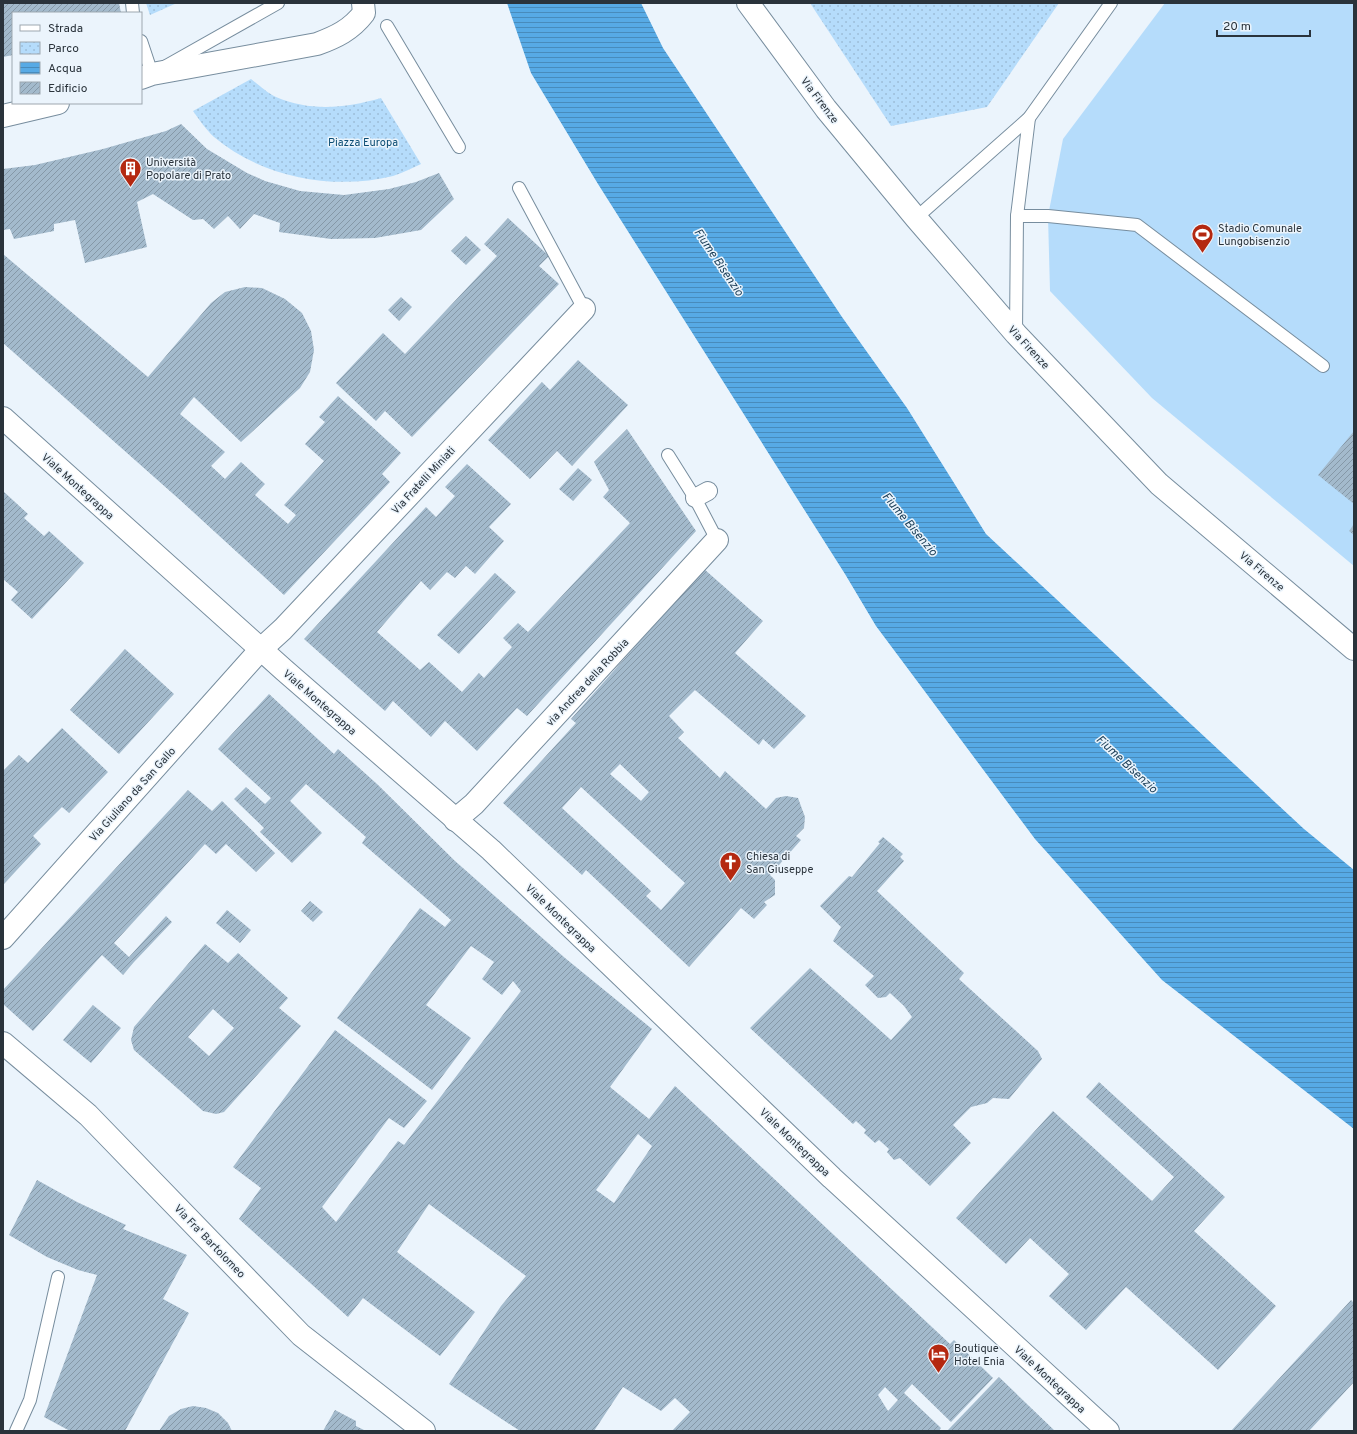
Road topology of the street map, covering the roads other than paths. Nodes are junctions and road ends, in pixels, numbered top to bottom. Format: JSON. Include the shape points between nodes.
{"nodes":[{"id":1,"x":278,"y":3,"type":"edge"},
{"id":2,"x":748,"y":3,"type":"edge"},
{"id":3,"x":1111,"y":3,"type":"edge"},
{"id":4,"x":366,"y":6,"type":"edge"},
{"id":5,"x":387,"y":26,"type":"dead end"},
{"id":6,"x":142,"y":48,"type":"edge"},
{"id":7,"x":146,"y":76,"type":"edge"},
{"id":8,"x":53,"y":104,"type":"edge"},
{"id":9,"x":8,"y":114,"type":"edge"},
{"id":10,"x":1029,"y":118,"type":"junction"},
{"id":11,"x":458,"y":146,"type":"dead end"},
{"id":12,"x":519,"y":188,"type":"dead end"},
{"id":13,"x":1017,"y":216,"type":"junction"},
{"id":14,"x":916,"y":218,"type":"junction"},
{"id":15,"x":584,"y":309,"type":"joint"},
{"id":16,"x":1016,"y":334,"type":"junction"},
{"id":17,"x":1324,"y":366,"type":"dead end"},
{"id":18,"x":3,"y":418,"type":"edge"},
{"id":19,"x":668,"y":455,"type":"dead end"},
{"id":20,"x":717,"y":540,"type":"joint"},
{"id":21,"x":261,"y":649,"type":"junction"},
{"id":22,"x":1354,"y":649,"type":"edge"},
{"id":23,"x":454,"y":820,"type":"junction"},
{"id":24,"x":3,"y":938,"type":"edge"},
{"id":25,"x":3,"y":1043,"type":"edge"},
{"id":26,"x":58,"y":1277,"type":"dead end"},
{"id":27,"x":16,"y":1431,"type":"edge"},
{"id":28,"x":424,"y":1431,"type":"edge"},
{"id":29,"x":1108,"y":1431,"type":"edge"}],
"edges":[{"from":1,"to":7,"type":"lane"},
{"from":2,"to":14,"type":"street","name":"Via Firenze","via":[[826,109]]},
{"from":3,"to":10,"type":"lane"},
{"from":4,"to":7,"type":"street","via":[[350,28],[317,44]]},
{"from":5,"to":11,"type":"lane"},
{"from":6,"to":7,"type":"lane"},
{"from":8,"to":9,"type":"street"},
{"from":10,"to":13,"type":"lane"},
{"from":10,"to":14,"type":"lane"},
{"from":12,"to":15,"type":"lane"},
{"from":13,"to":16,"type":"lane"},
{"from":13,"to":17,"type":"lane","via":[[1048,216],[1138,225]]},
{"from":14,"to":16,"type":"street","name":"Via Firenze"},
{"from":15,"to":21,"type":"street","name":"Via Fratelli Miniati","via":[[284,629]]},
{"from":16,"to":22,"type":"street","name":"Via Firenze","via":[[1159,484]]},
{"from":18,"to":21,"type":"street","name":"Viale Montegrappa"},
{"from":19,"to":20,"type":"lane","via":[[702,495]]},
{"from":20,"to":23,"type":"street","name":"via Andrea della Robbia","via":[[474,804]]},
{"from":21,"to":23,"type":"street","name":"Viale Montegrappa"},
{"from":21,"to":24,"type":"street","name":"Via Giuliano da San Gallo"},
{"from":23,"to":29,"type":"street","name":"Viale Montegrappa","via":[[491,850],[832,1178]]},
{"from":25,"to":28,"type":"street","name":"Via Fra' Bartolomeo","via":[[88,1115],[301,1335]]},
{"from":26,"to":27,"type":"lane","via":[[30,1400]]}]}
